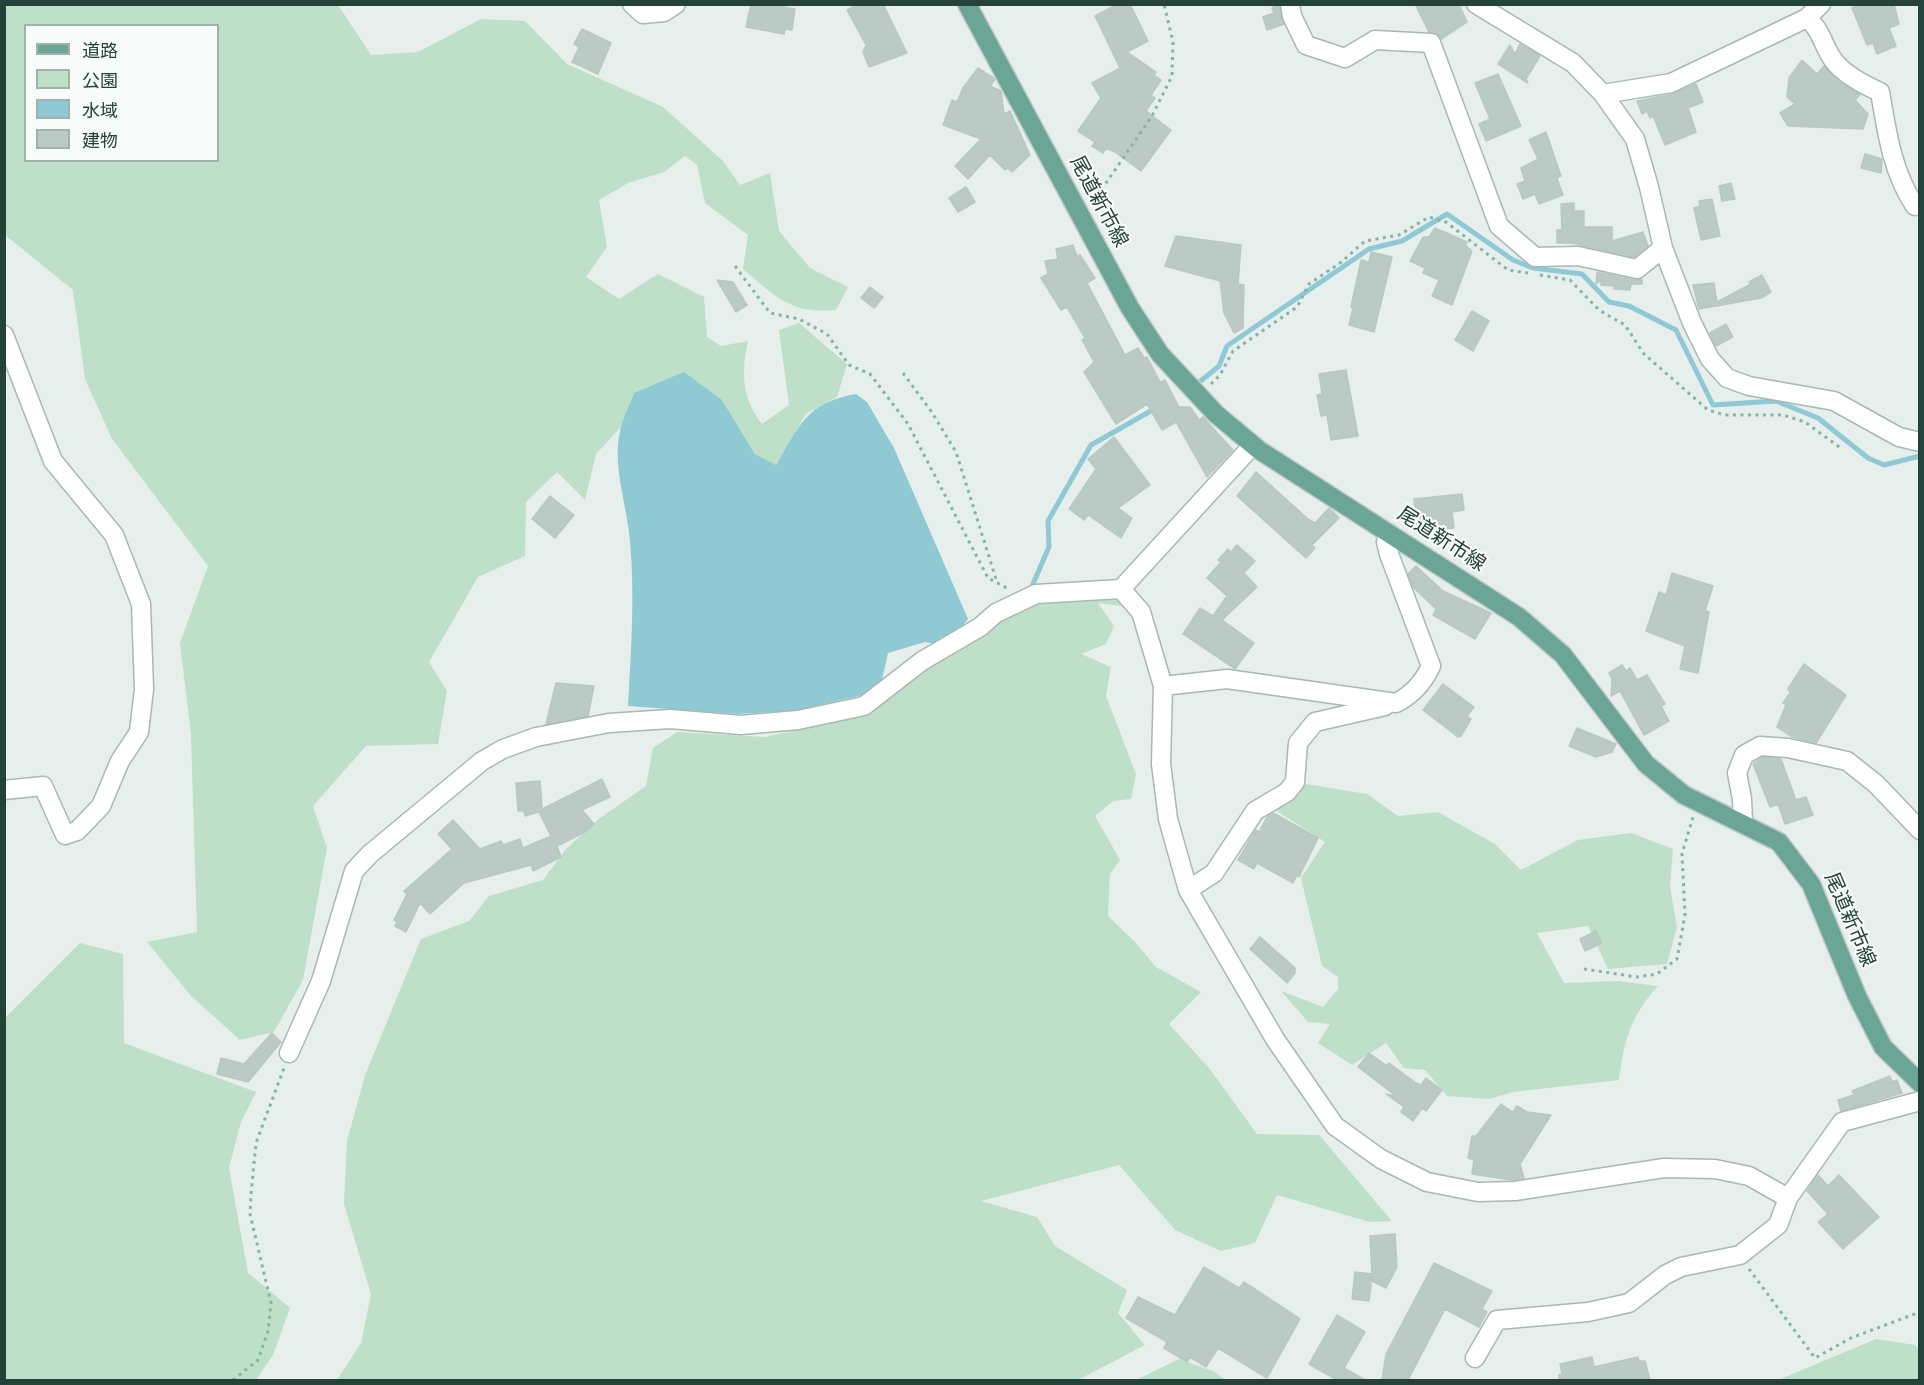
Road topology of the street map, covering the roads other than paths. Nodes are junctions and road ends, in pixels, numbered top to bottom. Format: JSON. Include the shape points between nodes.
{"nodes":[{"id":1,"x":632,"y":4,"type":"edge"},
{"id":2,"x":676,"y":4,"type":"edge"},
{"id":3,"x":967,"y":4,"type":"edge"},
{"id":4,"x":1290,"y":4,"type":"edge"},
{"id":5,"x":1476,"y":4,"type":"edge"},
{"id":6,"x":1821,"y":4,"type":"edge"},
{"id":7,"x":1497,"y":10,"type":"edge"},
{"id":8,"x":1807,"y":18,"type":"junction"},
{"id":9,"x":1603,"y":94,"type":"junction"},
{"id":10,"x":1915,"y":206,"type":"dead end"},
{"id":11,"x":1663,"y":248,"type":"junction"},
{"id":12,"x":4,"y":335,"type":"edge"},
{"id":13,"x":1920,"y":442,"type":"edge"},
{"id":14,"x":1253,"y":445,"type":"junction"},
{"id":15,"x":1390,"y":534,"type":"junction"},
{"id":16,"x":1121,"y":589,"type":"junction"},
{"id":17,"x":1163,"y":686,"type":"junction"},
{"id":18,"x":1396,"y":703,"type":"junction"},
{"id":19,"x":4,"y":790,"type":"edge"},
{"id":20,"x":1743,"y":822,"type":"junction"},
{"id":21,"x":1920,"y":830,"type":"edge"},
{"id":22,"x":1188,"y":890,"type":"junction"},
{"id":23,"x":289,"y":1053,"type":"road end"},
{"id":24,"x":1920,"y":1083,"type":"edge"},
{"id":25,"x":1920,"y":1101,"type":"edge"},
{"id":26,"x":1788,"y":1198,"type":"junction"},
{"id":27,"x":1475,"y":1358,"type":"dead end"}],
"edges":[{"from":1,"to":2,"type":"street","via":[[643,14],[664,12]]},
{"from":3,"to":14,"type":"main road","name":"尾道新市線","via":[[1130,308],[1160,354]]},
{"from":4,"to":11,"type":"street","via":[[1306,45],[1345,58],[1375,40],[1431,43],[1499,226],[1535,257],[1578,256],[1636,269]]},
{"from":5,"to":7,"type":"street"},
{"from":6,"to":8,"type":"street"},
{"from":7,"to":9,"type":"street","via":[[1573,63]]},
{"from":8,"to":9,"type":"street","via":[[1671,83]]},
{"from":8,"to":10,"type":"street","via":[[1818,28],[1831,57],[1858,82],[1880,92],[1901,185]]},
{"from":9,"to":11,"type":"street","via":[[1635,139]]},
{"from":11,"to":13,"type":"street","via":[[1696,332],[1710,359],[1727,378],[1749,386],[1834,401],[1899,437]]},
{"from":12,"to":19,"type":"street","via":[[53,461],[114,535],[141,604],[144,689],[139,732],[120,761],[101,806],[77,831],[65,835],[44,786]]},
{"from":14,"to":15,"type":"main road","name":"尾道新市線"},
{"from":14,"to":16,"type":"street"},
{"from":15,"to":18,"type":"street","via":[[1386,542],[1389,554],[1431,666],[1409,696]]},
{"from":15,"to":20,"type":"main road","name":"尾道新市線","via":[[1519,617],[1563,655],[1646,764],[1684,795]]},
{"from":16,"to":17,"type":"street","via":[[1141,612]]},
{"from":16,"to":23,"type":"street","via":[[1061,591],[1027,598],[996,613],[980,627],[922,661],[864,706],[798,720],[741,725],[670,719],[609,723],[536,737],[503,749],[482,761],[354,871],[321,981]]},
{"from":17,"to":18,"type":"street","via":[[1227,680]]},
{"from":17,"to":22,"type":"street","via":[[1161,764],[1168,819]]},
{"from":18,"to":22,"type":"street","via":[[1315,722],[1298,743],[1295,782],[1287,792],[1256,811],[1214,873]]},
{"from":20,"to":21,"type":"street","via":[[1737,773],[1744,755],[1760,746],[1847,761],[1876,784]]},
{"from":20,"to":24,"type":"main road","name":"尾道新市線","via":[[1779,842],[1798,864],[1883,1047]]},
{"from":22,"to":26,"type":"street","via":[[1275,1040],[1335,1126],[1381,1159],[1427,1182],[1478,1192],[1515,1191],[1664,1168],[1715,1169],[1749,1176]]},
{"from":25,"to":26,"type":"street","via":[[1842,1122]]},
{"from":26,"to":27,"type":"street","via":[[1778,1225],[1740,1255],[1681,1267],[1629,1303],[1588,1312],[1497,1320]]}]}
